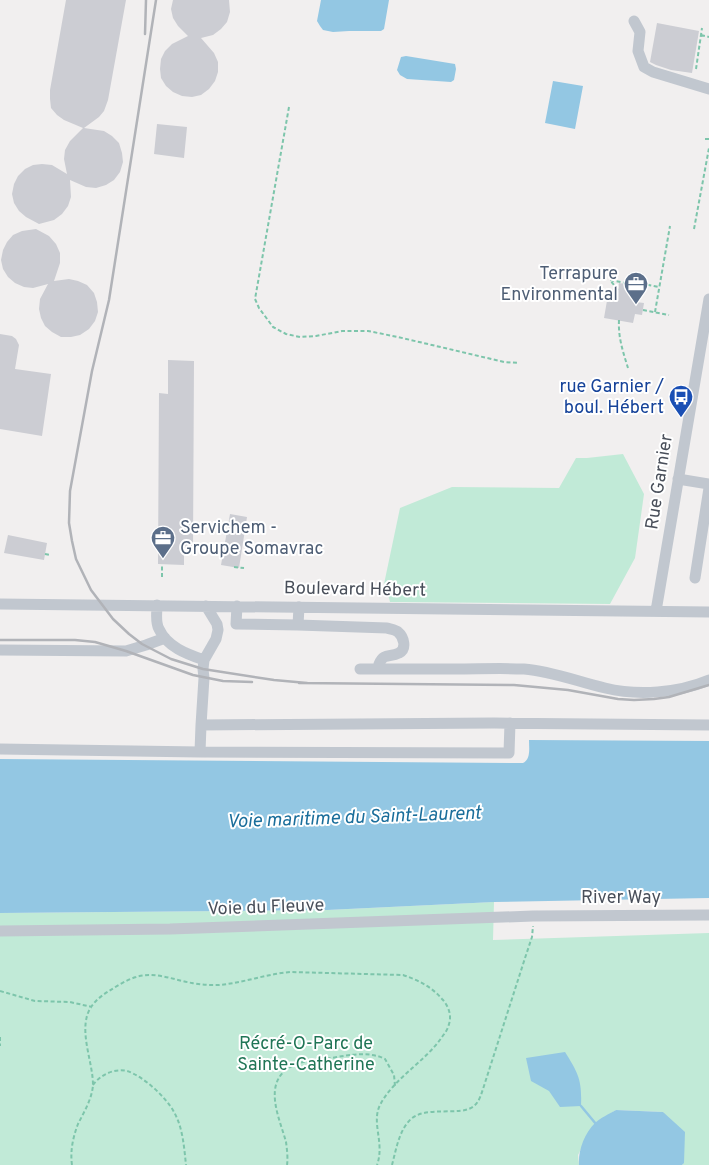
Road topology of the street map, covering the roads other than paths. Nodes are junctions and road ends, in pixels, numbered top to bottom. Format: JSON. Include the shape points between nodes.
{"nodes":[{"id":1,"x":634,"y":20,"type":"dead end"},
{"id":2,"x":709,"y":89,"type":"edge"},
{"id":3,"x":709,"y":299,"type":"edge"},
{"id":4,"x":678,"y":479,"type":"junction"},
{"id":5,"x":709,"y":484,"type":"edge"},
{"id":6,"x":709,"y":488,"type":"edge"},
{"id":7,"x":695,"y":578,"type":"dead end"},
{"id":8,"x":0,"y":604,"type":"edge"},
{"id":9,"x":157,"y":605,"type":"junction"},
{"id":10,"x":206,"y":606,"type":"junction"},
{"id":11,"x":238,"y":606,"type":"junction"},
{"id":12,"x":299,"y":607,"type":"junction"},
{"id":13,"x":388,"y":608,"type":"junction"},
{"id":14,"x":656,"y":611,"type":"junction"},
{"id":15,"x":709,"y":612,"type":"edge"},
{"id":16,"x":298,"y":625,"type":"junction"},
{"id":17,"x":387,"y":628,"type":"junction"},
{"id":18,"x":165,"y":638,"type":"junction"},
{"id":19,"x":0,"y":650,"type":"edge"},
{"id":20,"x":204,"y":660,"type":"junction"},
{"id":21,"x":360,"y":669,"type":"dead end"},
{"id":22,"x":382,"y":669,"type":"junction"},
{"id":23,"x":709,"y":680,"type":"edge"},
{"id":24,"x":510,"y":724,"type":"junction"},
{"id":25,"x":706,"y":724,"type":"edge"},
{"id":26,"x":201,"y":725,"type":"junction"},
{"id":27,"x":0,"y":749,"type":"edge"},
{"id":28,"x":200,"y":752,"type":"junction"},
{"id":29,"x":709,"y":915,"type":"edge"},
{"id":30,"x":533,"y":916,"type":"joint"},
{"id":31,"x":0,"y":931,"type":"edge"}],
"edges":[{"from":1,"to":2,"type":"street","via":[[640,32],[638,51],[644,68]]},
{"from":3,"to":4,"type":"street","name":"Rue Garnier"},
{"from":4,"to":5,"type":"street"},
{"from":4,"to":14,"type":"street","name":"Rue Garnier"},
{"from":6,"to":7,"type":"street"},
{"from":8,"to":9,"type":"street","name":"Boulevard Hébert"},
{"from":9,"to":10,"type":"street","name":"Boulevard Hébert"},
{"from":9,"to":18,"type":"street","via":[[156,620]]},
{"from":10,"to":11,"type":"street","name":"Boulevard Hébert"},
{"from":10,"to":20,"type":"street","via":[[218,630]]},
{"from":11,"to":12,"type":"street","name":"Boulevard Hébert"},
{"from":11,"to":16,"type":"street","via":[[236,624]]},
{"from":12,"to":13,"type":"street","name":"Boulevard Hébert"},
{"from":12,"to":16,"type":"street"},
{"from":13,"to":14,"type":"street","name":"Boulevard Hébert"},
{"from":13,"to":17,"type":"street"},
{"from":14,"to":15,"type":"street","name":"Boulevard Hébert"},
{"from":16,"to":17,"type":"street"},
{"from":17,"to":22,"type":"street","via":[[398,632],[404,646],[398,654],[381,659]]},
{"from":18,"to":19,"type":"street","via":[[126,650]]},
{"from":18,"to":20,"type":"street","via":[[186,654]]},
{"from":20,"to":26,"type":"street"},
{"from":21,"to":22,"type":"street"},
{"from":22,"to":23,"type":"street","via":[[526,670],[551,673],[606,689],[653,692],[672,691]]},
{"from":24,"to":25,"type":"street"},
{"from":24,"to":26,"type":"street"},
{"from":24,"to":28,"type":"street","via":[[509,753]]},
{"from":26,"to":28,"type":"street"},
{"from":27,"to":28,"type":"street"},
{"from":29,"to":30,"type":"street","name":"River Way"},
{"from":30,"to":31,"type":"street","name":"Voie du Fleuve","via":[[170,929]]}]}
